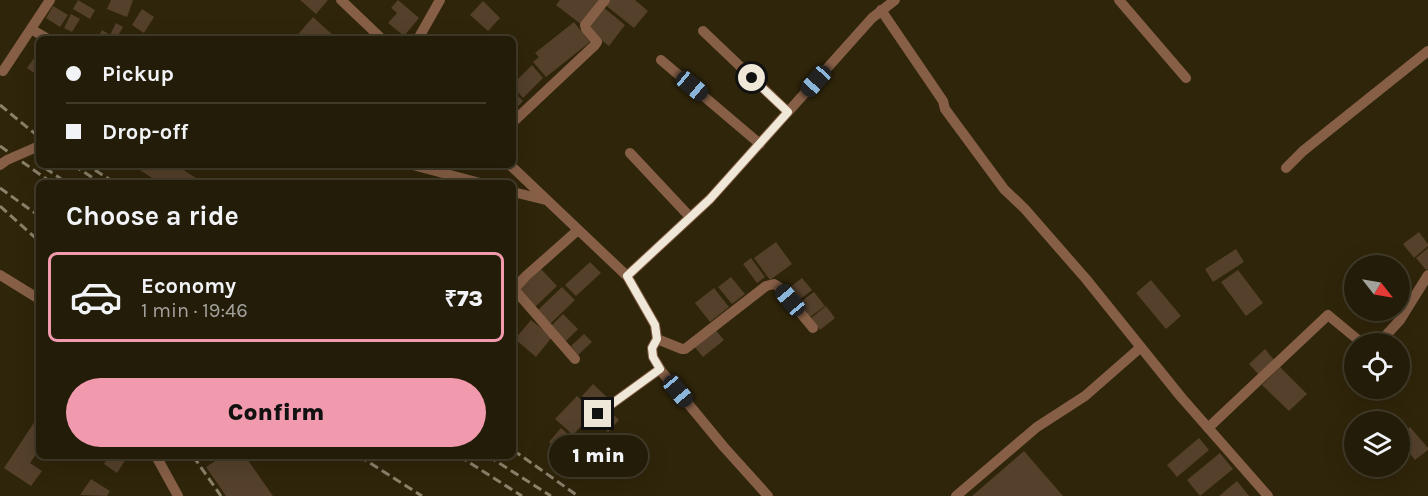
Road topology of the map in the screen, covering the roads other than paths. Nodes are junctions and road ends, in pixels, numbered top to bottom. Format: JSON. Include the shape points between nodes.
{"nodes":[{"id":1,"x":50,"y":0,"type":"edge"},
{"id":2,"x":341,"y":0,"type":"edge"},
{"id":3,"x":440,"y":0,"type":"edge"},
{"id":4,"x":605,"y":0,"type":"edge"},
{"id":5,"x":895,"y":0,"type":"edge"},
{"id":6,"x":1119,"y":0,"type":"edge"},
{"id":7,"x":881,"y":10,"type":"junction"},
{"id":8,"x":31,"y":29,"type":"junction"},
{"id":9,"x":703,"y":31,"type":"dead end"},
{"id":10,"x":43,"y":36,"type":"edge"},
{"id":11,"x":378,"y":36,"type":"edge"},
{"id":12,"x":420,"y":36,"type":"edge"},
{"id":13,"x":1428,"y":51,"type":"edge"},
{"id":14,"x":662,"y":60,"type":"dead end"},
{"id":15,"x":3,"y":71,"type":"dead end"},
{"id":16,"x":1186,"y":78,"type":"dead end"},
{"id":17,"x":788,"y":112,"type":"junction"},
{"id":18,"x":516,"y":119,"type":"edge"},
{"id":19,"x":759,"y":144,"type":"junction"},
{"id":20,"x":36,"y":147,"type":"edge"},
{"id":21,"x":630,"y":153,"type":"dead end"},
{"id":22,"x":0,"y":165,"type":"edge"},
{"id":23,"x":424,"y":168,"type":"edge"},
{"id":24,"x":513,"y":168,"type":"edge"},
{"id":25,"x":1286,"y":168,"type":"dead end"},
{"id":26,"x":469,"y":180,"type":"edge"},
{"id":27,"x":516,"y":193,"type":"edge"},
{"id":28,"x":546,"y":200,"type":"junction"},
{"id":29,"x":690,"y":217,"type":"junction"},
{"id":30,"x":578,"y":230,"type":"junction"},
{"id":31,"x":0,"y":275,"type":"edge"},
{"id":32,"x":1428,"y":275,"type":"edge"},
{"id":33,"x":627,"y":276,"type":"junction"},
{"id":34,"x":516,"y":286,"type":"edge"},
{"id":35,"x":516,"y":292,"type":"edge"},
{"id":36,"x":36,"y":297,"type":"edge"},
{"id":37,"x":813,"y":328,"type":"dead end"},
{"id":38,"x":1350,"y":333,"type":"edge"},
{"id":39,"x":1388,"y":333,"type":"edge"},
{"id":40,"x":657,"y":339,"type":"junction"},
{"id":41,"x":1141,"y":347,"type":"junction"},
{"id":42,"x":575,"y":358,"type":"dead end"},
{"id":43,"x":660,"y":369,"type":"junction"},
{"id":44,"x":598,"y":414,"type":"dead end"},
{"id":45,"x":1208,"y":428,"type":"junction"},
{"id":46,"x":158,"y":459,"type":"edge"},
{"id":47,"x":178,"y":496,"type":"edge"},
{"id":48,"x":768,"y":496,"type":"edge"},
{"id":49,"x":956,"y":496,"type":"edge"},
{"id":50,"x":1266,"y":496,"type":"edge"}],
"edges":[{"from":1,"to":8,"type":"street"},
{"from":2,"to":11,"type":"street"},
{"from":3,"to":12,"type":"street"},
{"from":4,"to":18,"type":"street","via":[[585,26],[597,42],[595,45]]},
{"from":5,"to":7,"type":"street"},
{"from":6,"to":16,"type":"street"},
{"from":7,"to":17,"type":"street"},
{"from":7,"to":41,"type":"street","via":[[1004,189],[1040,225]]},
{"from":8,"to":10,"type":"street"},
{"from":8,"to":15,"type":"street"},
{"from":9,"to":17,"type":"street"},
{"from":13,"to":25,"type":"street"},
{"from":14,"to":19,"type":"street"},
{"from":17,"to":19,"type":"street"},
{"from":19,"to":29,"type":"street"},
{"from":20,"to":22,"type":"street","bridge":true},
{"from":21,"to":29,"type":"street"},
{"from":23,"to":26,"type":"street"},
{"from":24,"to":28,"type":"street"},
{"from":27,"to":28,"type":"street"},
{"from":28,"to":30,"type":"street"},
{"from":29,"to":33,"type":"street"},
{"from":30,"to":33,"type":"street"},
{"from":30,"to":34,"type":"street"},
{"from":31,"to":36,"type":"street"},
{"from":32,"to":39,"type":"street"},
{"from":33,"to":40,"type":"street","via":[[655,325]]},
{"from":35,"to":42,"type":"street"},
{"from":37,"to":40,"type":"street","via":[[774,284],[766,286],[685,349]]},
{"from":38,"to":45,"type":"street","via":[[1328,315]]},
{"from":40,"to":43,"type":"street","via":[[652,348]]},
{"from":41,"to":45,"type":"street"},
{"from":41,"to":49,"type":"street","via":[[1085,396],[1037,427]]},
{"from":43,"to":44,"type":"street"},
{"from":43,"to":48,"type":"street"},
{"from":45,"to":50,"type":"street"},
{"from":46,"to":47,"type":"street"}]}
